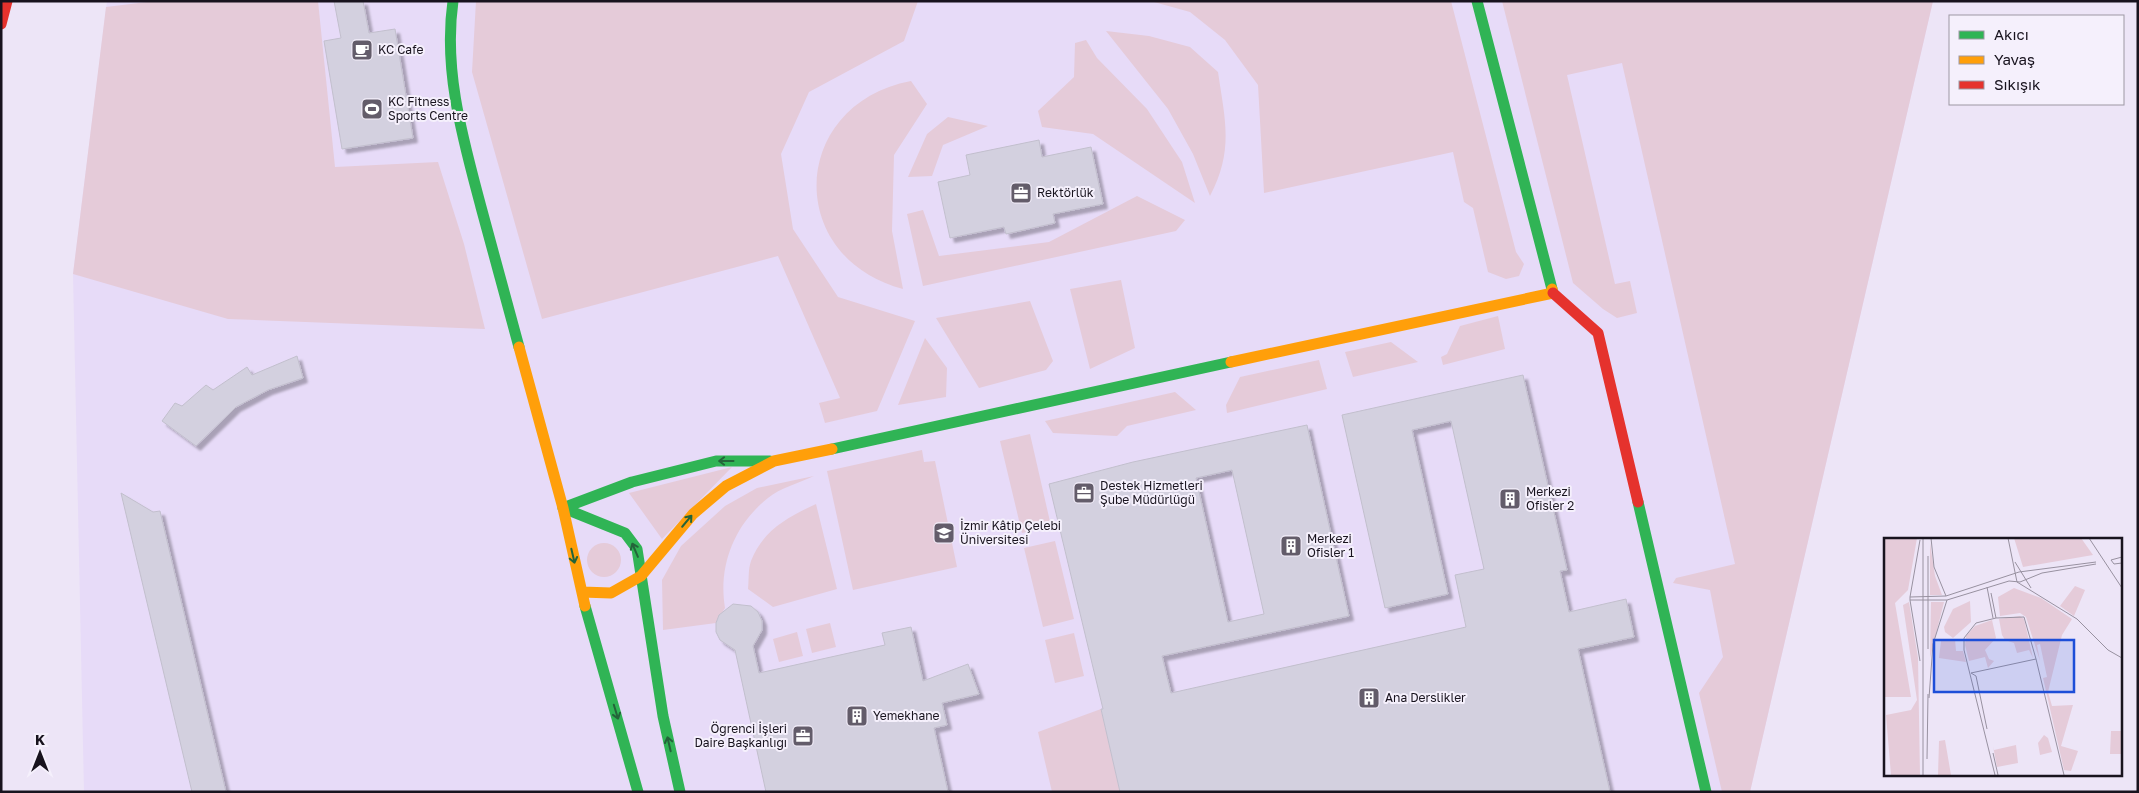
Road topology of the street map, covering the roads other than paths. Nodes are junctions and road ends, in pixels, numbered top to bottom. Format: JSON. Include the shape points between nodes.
{"nodes":[{"id":1,"x":7,"y":1,"type":"edge"},
{"id":2,"x":453,"y":1,"type":"edge"},
{"id":3,"x":1477,"y":1,"type":"edge"},
{"id":4,"x":1,"y":24,"type":"edge"},
{"id":5,"x":1553,"y":293,"type":"junction"},
{"id":6,"x":774,"y":461,"type":"junction"},
{"id":7,"x":563,"y":508,"type":"junction"},
{"id":8,"x":641,"y":576,"type":"junction"},
{"id":9,"x":582,"y":592,"type":"junction"},
{"id":10,"x":638,"y":792,"type":"edge"},
{"id":11,"x":680,"y":792,"type":"edge"},
{"id":12,"x":1706,"y":792,"type":"edge"}],
"edges":[{"from":1,"to":4,"type":"main road"},
{"from":2,"to":7,"type":"main road","via":[[449,30],[450,76],[466,152]]},
{"from":3,"to":5,"type":"main road"},
{"from":5,"to":6,"type":"main road"},
{"from":5,"to":12,"type":"main road","via":[[1598,333]]},
{"from":6,"to":7,"type":"main road","one_way":true,"via":[[716,461],[632,482]]},
{"from":8,"to":6,"type":"main road","one_way":true,"via":[[693,514],[726,486]]},
{"from":8,"to":7,"type":"main road","one_way":true,"via":[[637,550],[625,533]]},
{"from":7,"to":9,"type":"main road","one_way":true},
{"from":8,"to":9,"type":"main road","via":[[611,593]]},
{"from":11,"to":8,"type":"main road","one_way":true,"via":[[663,716]]},
{"from":9,"to":10,"type":"main road","one_way":true}]}
